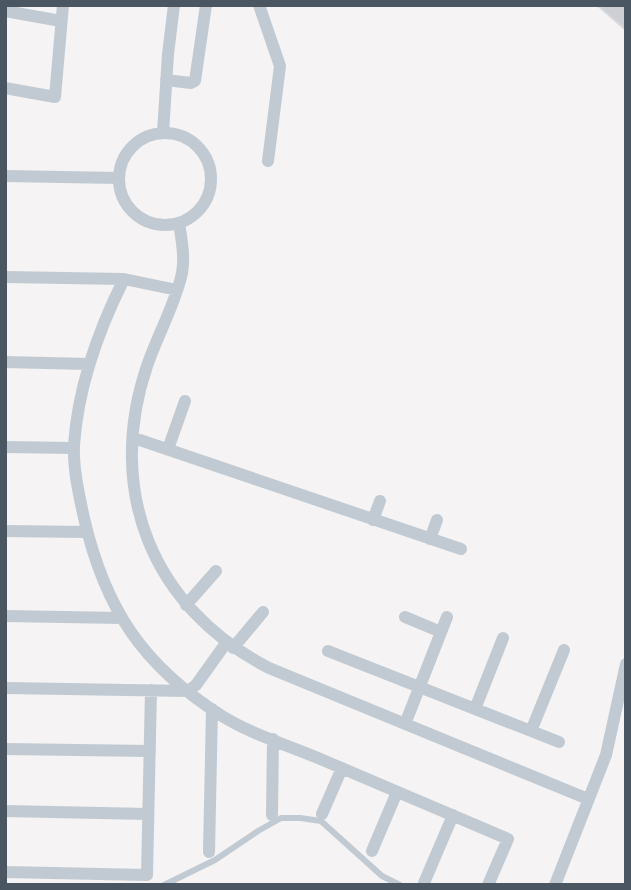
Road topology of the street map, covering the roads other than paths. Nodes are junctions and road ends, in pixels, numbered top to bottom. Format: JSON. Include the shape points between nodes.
{"nodes":[{"id":1,"x":63,"y":5,"type":"edge"},
{"id":2,"x":174,"y":5,"type":"edge"},
{"id":3,"x":206,"y":5,"type":"edge"},
{"id":4,"x":259,"y":5,"type":"edge"},
{"id":5,"x":5,"y":11,"type":"edge"},
{"id":6,"x":61,"y":21,"type":"junction"},
{"id":7,"x":166,"y":80,"type":"junction"},
{"id":8,"x":5,"y":88,"type":"edge"},
{"id":9,"x":163,"y":133,"type":"junction"},
{"id":10,"x":268,"y":161,"type":"dead end"},
{"id":11,"x":5,"y":176,"type":"edge"},
{"id":12,"x":119,"y":178,"type":"junction"},
{"id":13,"x":179,"y":223,"type":"junction"},
{"id":14,"x":5,"y":277,"type":"edge"},
{"id":15,"x":124,"y":279,"type":"junction"},
{"id":16,"x":177,"y":290,"type":"junction"},
{"id":17,"x":5,"y":362,"type":"edge"},
{"id":18,"x":89,"y":364,"type":"junction"},
{"id":19,"x":185,"y":401,"type":"dead end"},
{"id":20,"x":134,"y":438,"type":"junction"},
{"id":21,"x":5,"y":447,"type":"edge"},
{"id":22,"x":74,"y":448,"type":"junction"},
{"id":23,"x":168,"y":450,"type":"junction"},
{"id":24,"x":380,"y":501,"type":"dead end"},
{"id":25,"x":373,"y":520,"type":"junction"},
{"id":26,"x":437,"y":520,"type":"dead end"},
{"id":27,"x":5,"y":531,"type":"edge"},
{"id":28,"x":87,"y":532,"type":"junction"},
{"id":29,"x":430,"y":539,"type":"junction"},
{"id":30,"x":461,"y":549,"type":"dead end"},
{"id":31,"x":216,"y":571,"type":"dead end"},
{"id":32,"x":186,"y":606,"type":"junction"},
{"id":33,"x":263,"y":612,"type":"dead end"},
{"id":34,"x":5,"y":616,"type":"edge"},
{"id":35,"x":405,"y":617,"type":"dead end"},
{"id":36,"x":447,"y":617,"type":"dead end"},
{"id":37,"x":121,"y":618,"type":"junction"},
{"id":38,"x":442,"y":632,"type":"junction"},
{"id":39,"x":503,"y":638,"type":"dead end"},
{"id":40,"x":229,"y":645,"type":"junction"},
{"id":41,"x":564,"y":650,"type":"dead end"},
{"id":42,"x":328,"y":651,"type":"dead end"},
{"id":43,"x":626,"y":664,"type":"edge"},
{"id":44,"x":419,"y":687,"type":"junction"},
{"id":45,"x":5,"y":688,"type":"edge"},
{"id":46,"x":151,"y":691,"type":"junction"},
{"id":47,"x":188,"y":691,"type":"junction"},
{"id":48,"x":212,"y":709,"type":"junction"},
{"id":49,"x":475,"y":709,"type":"junction"},
{"id":50,"x":405,"y":724,"type":"junction"},
{"id":51,"x":531,"y":731,"type":"junction"},
{"id":52,"x":273,"y":739,"type":"junction"},
{"id":53,"x":559,"y":742,"type":"dead end"},
{"id":54,"x":5,"y":749,"type":"edge"},
{"id":55,"x":150,"y":751,"type":"junction"},
{"id":56,"x":342,"y":768,"type":"junction"},
{"id":57,"x":397,"y":792,"type":"junction"},
{"id":58,"x":589,"y":799,"type":"junction"},
{"id":59,"x":5,"y":811,"type":"edge"},
{"id":60,"x":148,"y":814,"type":"junction"},
{"id":61,"x":322,"y":814,"type":"dead end"},
{"id":62,"x":272,"y":815,"type":"dead end"},
{"id":63,"x":453,"y":815,"type":"junction"},
{"id":64,"x":372,"y":851,"type":"dead end"},
{"id":65,"x":209,"y":852,"type":"dead end"},
{"id":66,"x":5,"y":872,"type":"edge"},
{"id":67,"x":555,"y":882,"type":"edge"},
{"id":68,"x":424,"y":883,"type":"edge"},
{"id":69,"x":164,"y":885,"type":"edge"},
{"id":70,"x":400,"y":885,"type":"edge"},
{"id":71,"x":488,"y":885,"type":"edge"}],
"edges":[{"from":1,"to":6,"type":"street"},
{"from":2,"to":7,"type":"street"},
{"from":3,"to":7,"type":"street","via":[[195,80]]},
{"from":4,"to":10,"type":"street","via":[[280,66]]},
{"from":5,"to":6,"type":"street"},
{"from":6,"to":8,"type":"street","via":[[55,97]]},
{"from":7,"to":9,"type":"street"},
{"from":9,"to":12,"type":"street","via":[[132,147]]},
{"from":9,"to":13,"type":"street","via":[[195,145],[206,159],[210,175],[205,201]]},
{"from":11,"to":12,"type":"street"},
{"from":12,"to":13,"type":"street","via":[[126,203],[138,216],[153,223]]},
{"from":13,"to":16,"type":"street","via":[[183,251]]},
{"from":14,"to":15,"type":"street"},
{"from":15,"to":16,"type":"street"},
{"from":15,"to":18,"type":"street"},
{"from":16,"to":20,"type":"street","via":[[146,368]]},
{"from":17,"to":18,"type":"street"},
{"from":18,"to":22,"type":"street"},
{"from":19,"to":23,"type":"street"},
{"from":20,"to":23,"type":"street"},
{"from":20,"to":32,"type":"street","via":[[137,512],[154,557]]},
{"from":21,"to":22,"type":"street"},
{"from":22,"to":28,"type":"street"},
{"from":23,"to":25,"type":"street"},
{"from":24,"to":25,"type":"street"},
{"from":25,"to":29,"type":"street"},
{"from":26,"to":29,"type":"street"},
{"from":27,"to":28,"type":"street"},
{"from":28,"to":37,"type":"street"},
{"from":29,"to":30,"type":"street"},
{"from":31,"to":32,"type":"street"},
{"from":32,"to":40,"type":"street"},
{"from":33,"to":40,"type":"street"},
{"from":34,"to":37,"type":"street"},
{"from":35,"to":38,"type":"street"},
{"from":36,"to":38,"type":"street"},
{"from":37,"to":47,"type":"street","via":[[155,664]]},
{"from":38,"to":44,"type":"street"},
{"from":39,"to":49,"type":"street"},
{"from":40,"to":47,"type":"street"},
{"from":40,"to":50,"type":"street","via":[[269,668]]},
{"from":41,"to":51,"type":"street"},
{"from":42,"to":44,"type":"street"},
{"from":43,"to":58,"type":"street","via":[[606,755]]},
{"from":44,"to":49,"type":"street"},
{"from":44,"to":50,"type":"street"},
{"from":45,"to":46,"type":"street"},
{"from":46,"to":47,"type":"street"},
{"from":46,"to":55,"type":"street"},
{"from":47,"to":48,"type":"street"},
{"from":48,"to":52,"type":"street"},
{"from":48,"to":65,"type":"street"},
{"from":49,"to":51,"type":"street"},
{"from":50,"to":58,"type":"street"},
{"from":51,"to":53,"type":"street"},
{"from":52,"to":56,"type":"street"},
{"from":52,"to":62,"type":"street"},
{"from":54,"to":55,"type":"street"},
{"from":55,"to":60,"type":"street"},
{"from":56,"to":57,"type":"street"},
{"from":56,"to":61,"type":"street"},
{"from":57,"to":63,"type":"street"},
{"from":57,"to":64,"type":"street"},
{"from":58,"to":67,"type":"street"},
{"from":59,"to":60,"type":"street"},
{"from":60,"to":66,"type":"street","via":[[147,875]]},
{"from":63,"to":68,"type":"street"},
{"from":63,"to":71,"type":"street","via":[[508,839]]},
{"from":69,"to":70,"type":"lane","via":[[215,860],[281,818],[300,818],[321,821],[382,876]]}]}
